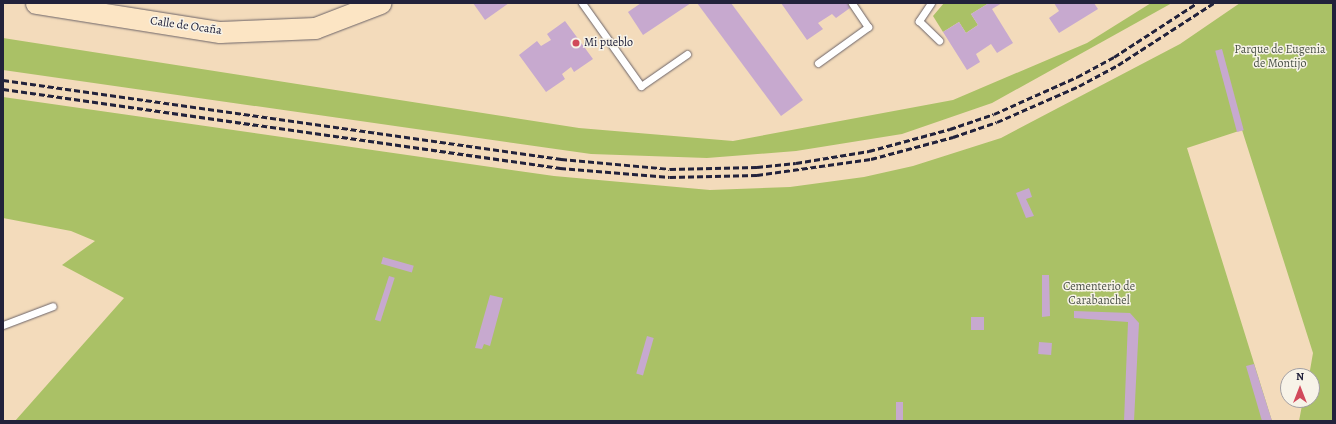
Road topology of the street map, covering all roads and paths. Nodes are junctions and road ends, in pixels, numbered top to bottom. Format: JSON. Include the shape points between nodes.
{"nodes":[{"id":1,"x":36,"y":3,"type":"edge"},
{"id":2,"x":380,"y":3,"type":"edge"},
{"id":3,"x":582,"y":3,"type":"edge"},
{"id":4,"x":852,"y":3,"type":"edge"},
{"id":5,"x":931,"y":3,"type":"edge"},
{"id":6,"x":939,"y":40,"type":"dead end"},
{"id":7,"x":687,"y":54,"type":"dead end"},
{"id":8,"x":818,"y":63,"type":"dead end"},
{"id":9,"x":53,"y":306,"type":"dead end"},
{"id":10,"x":3,"y":324,"type":"edge"}],
"edges":[{"from":1,"to":2,"type":"street","name":"Calle de Ocaña","via":[[220,32],[315,28]]},
{"from":3,"to":7,"type":"lane","via":[[641,86]]},
{"from":4,"to":8,"type":"lane","via":[[868,27]]},
{"from":5,"to":6,"type":"lane","via":[[920,21]]},
{"from":9,"to":10,"type":"lane"}]}
